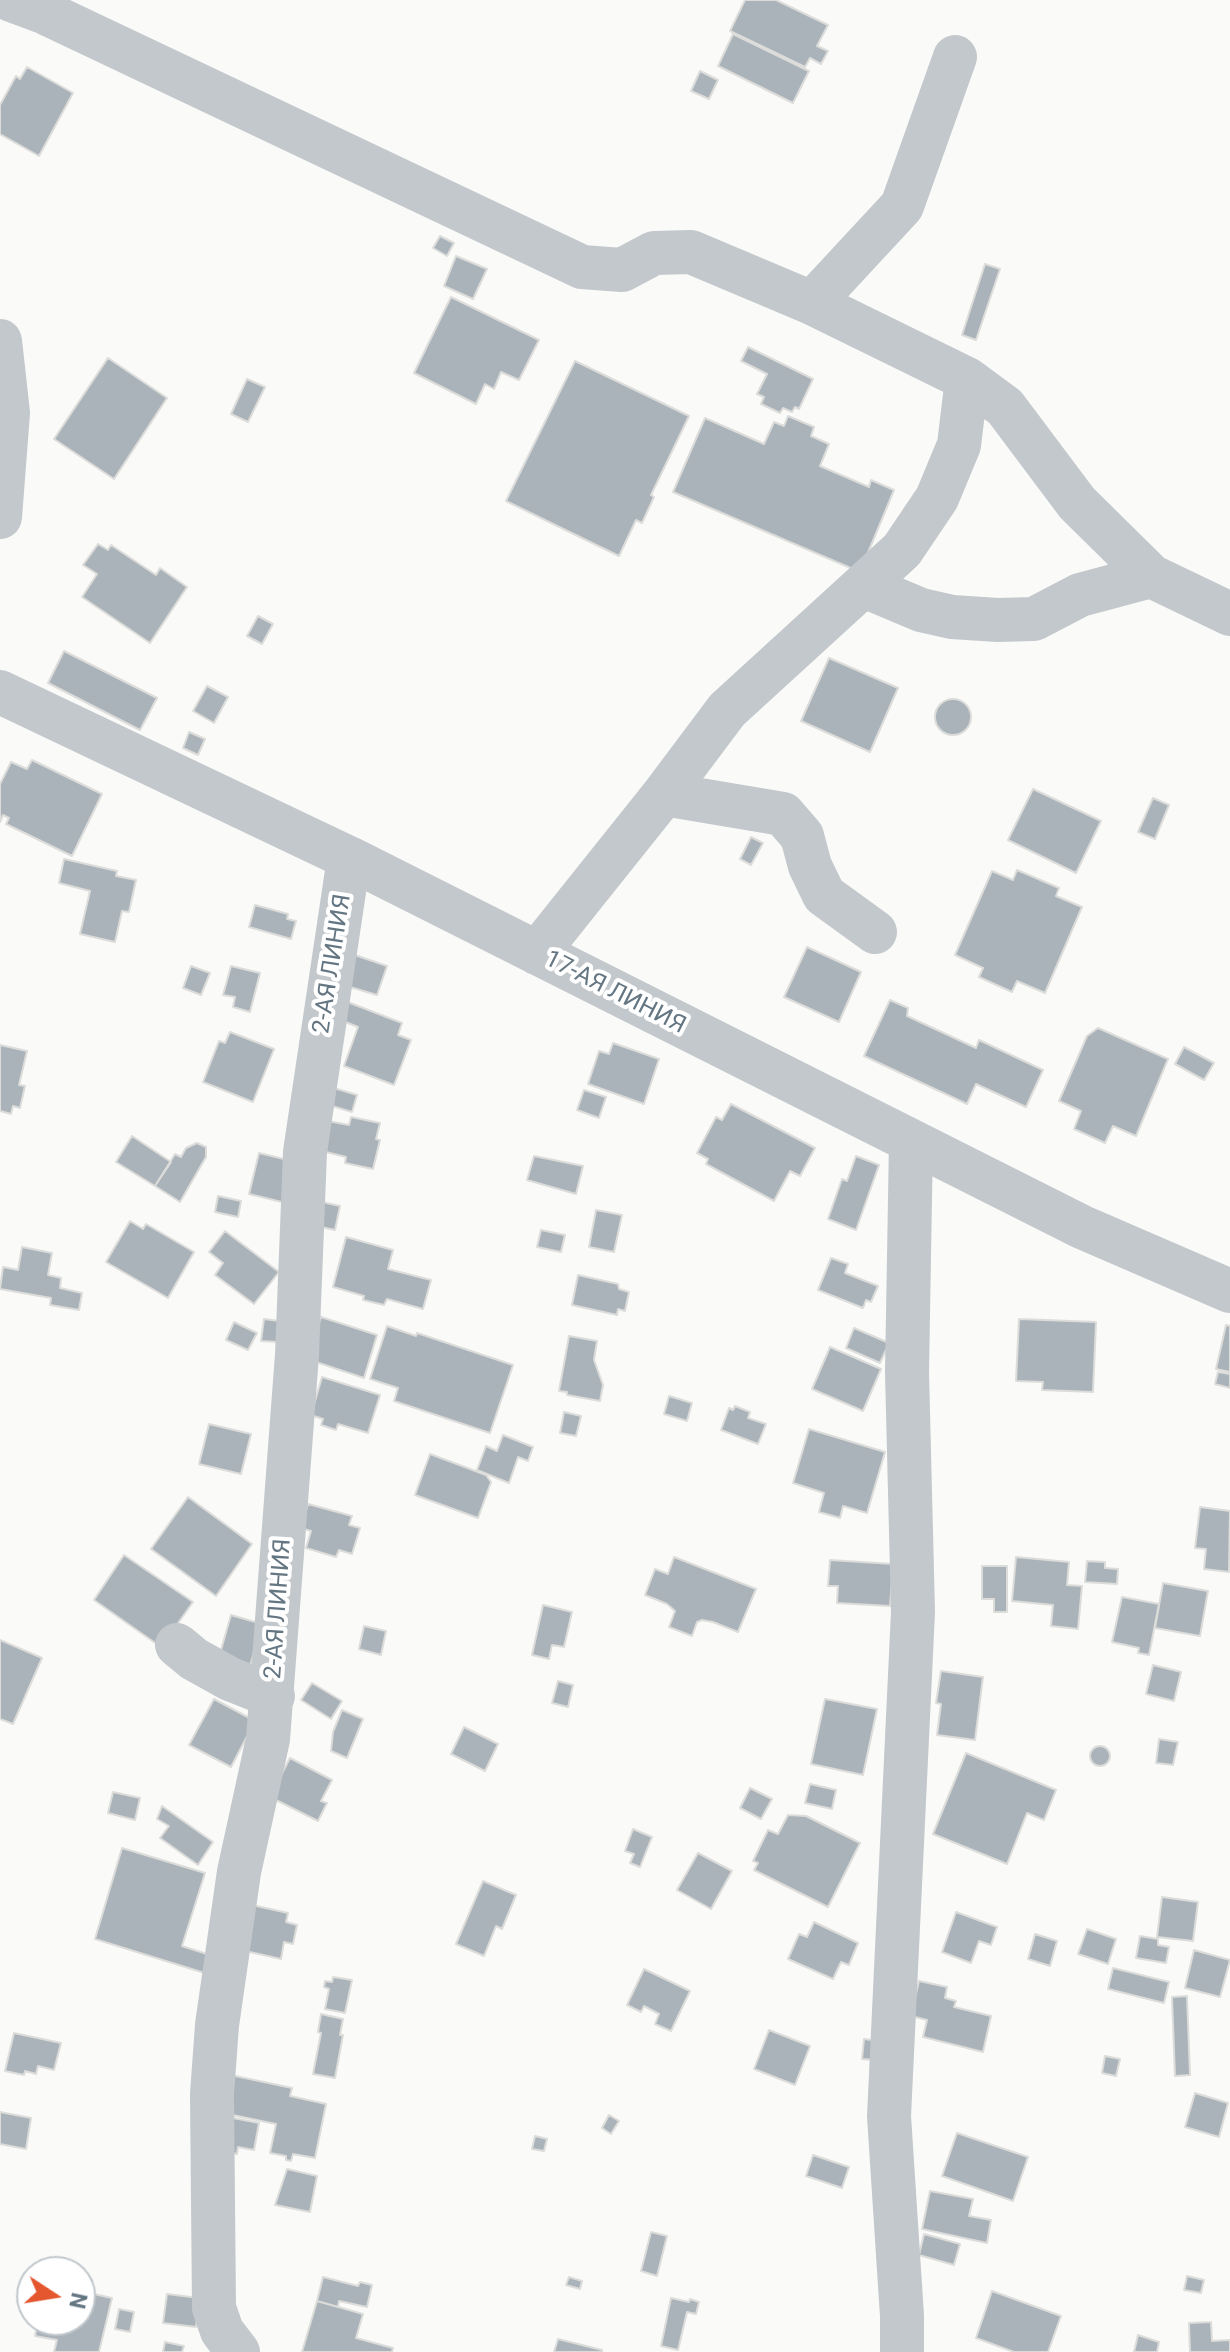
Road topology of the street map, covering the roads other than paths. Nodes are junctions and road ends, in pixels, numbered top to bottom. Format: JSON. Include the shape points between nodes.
{"nodes":[{"id":1,"x":11,"y":0,"type":"edge"},
{"id":2,"x":955,"y":57,"type":"dead end"},
{"id":3,"x":812,"y":303,"type":"junction"},
{"id":4,"x":0,"y":341,"type":"edge"},
{"id":5,"x":967,"y":379,"type":"junction"},
{"id":6,"x":0,"y":517,"type":"edge"},
{"id":7,"x":1151,"y":576,"type":"junction"},
{"id":8,"x":864,"y":586,"type":"junction"},
{"id":9,"x":1230,"y":614,"type":"edge"},
{"id":10,"x":0,"y":692,"type":"edge"},
{"id":11,"x":664,"y":794,"type":"junction"},
{"id":12,"x":349,"y":858,"type":"junction"},
{"id":13,"x":875,"y":932,"type":"dead end"},
{"id":14,"x":537,"y":953,"type":"junction"},
{"id":15,"x":911,"y":1141,"type":"junction"},
{"id":16,"x":1230,"y":1291,"type":"edge"},
{"id":17,"x":177,"y":1645,"type":"dead end"},
{"id":18,"x":273,"y":1696,"type":"junction"},
{"id":19,"x":238,"y":2352,"type":"edge"},
{"id":20,"x":902,"y":2352,"type":"edge"}],
"edges":[{"from":1,"to":3,"type":"street","via":[[582,267],[622,270],[654,253],[691,252]]},
{"from":2,"to":3,"type":"street","via":[[902,206]]},
{"from":3,"to":5,"type":"street"},
{"from":4,"to":6,"type":"street","via":[[8,413]]},
{"from":5,"to":7,"type":"street","via":[[1005,407],[1077,503]]},
{"from":5,"to":8,"type":"street","via":[[959,445],[937,498],[902,550]]},
{"from":7,"to":8,"type":"street","via":[[1080,595],[1034,619],[952,617]]},
{"from":7,"to":9,"type":"street"},
{"from":8,"to":11,"type":"street","via":[[727,710]]},
{"from":10,"to":12,"type":"street","name":"17-АЯ ЛИНИЯ"},
{"from":11,"to":13,"type":"street","via":[[783,814],[802,836],[824,895]]},
{"from":11,"to":14,"type":"street"},
{"from":12,"to":14,"type":"street","name":"17-АЯ ЛИНИЯ"},
{"from":12,"to":18,"type":"street","name":"2-АЯ ЛИНИЯ","via":[[305,1152]]},
{"from":14,"to":15,"type":"street","name":"17-АЯ ЛИНИЯ"},
{"from":15,"to":16,"type":"street","name":"17-АЯ ЛИНИЯ","via":[[1082,1227]]},
{"from":15,"to":20,"type":"street","via":[[907,1372],[913,1612],[889,2116]]},
{"from":17,"to":18,"type":"street","via":[[230,1679]]},
{"from":18,"to":19,"type":"street","name":"2-АЯ ЛИНИЯ","via":[[239,1872],[212,2094],[214,2308]]}]}
